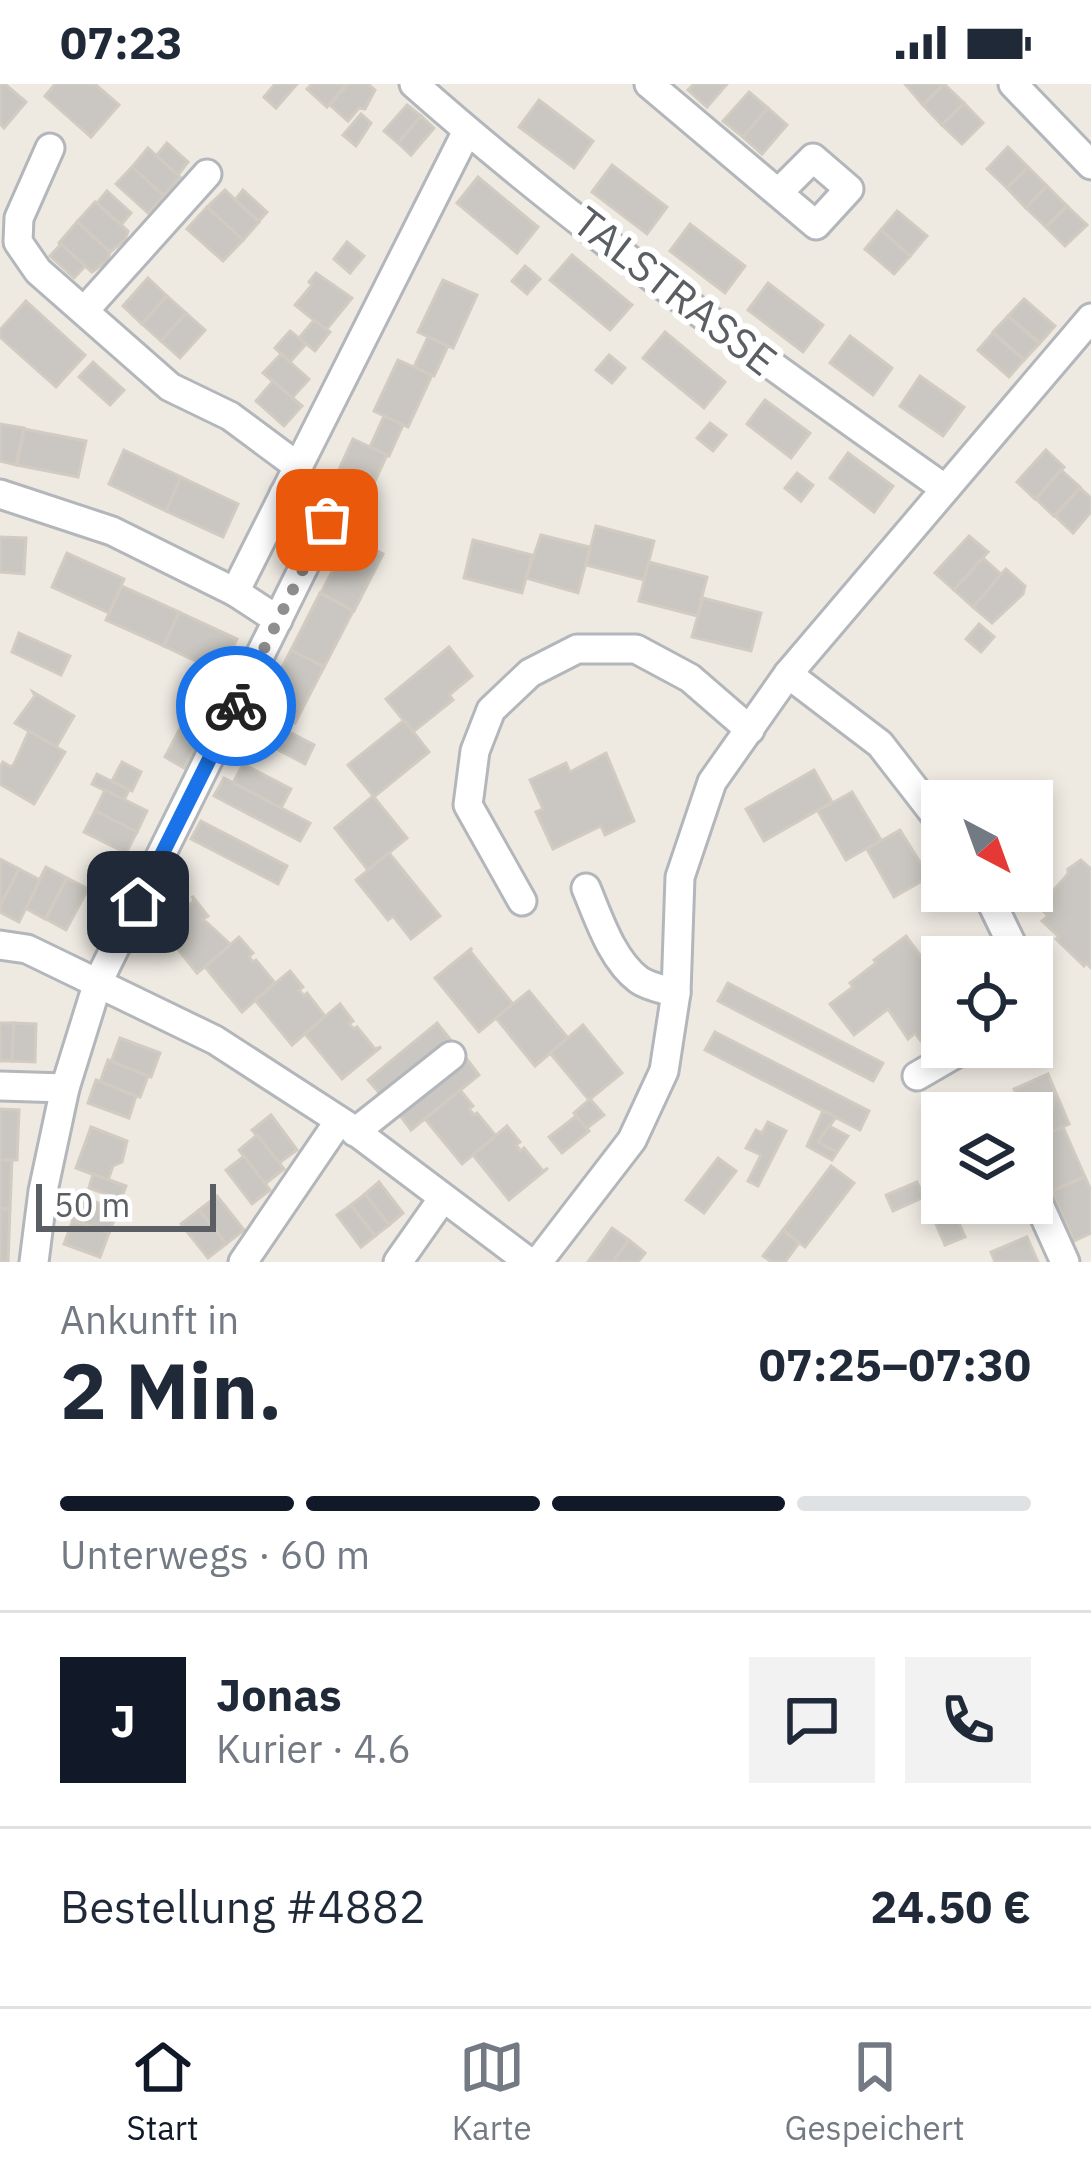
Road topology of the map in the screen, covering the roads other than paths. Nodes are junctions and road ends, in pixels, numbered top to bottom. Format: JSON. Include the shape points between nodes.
{"nodes":[{"id":1,"x":415,"y":84,"type":"edge"},
{"id":2,"x":649,"y":84,"type":"edge"},
{"id":3,"x":1012,"y":84,"type":"edge"},
{"id":4,"x":467,"y":130,"type":"junction"},
{"id":5,"x":50,"y":148,"type":"dead end"},
{"id":6,"x":1091,"y":165,"type":"edge"},
{"id":7,"x":207,"y":173,"type":"dead end"},
{"id":8,"x":779,"y":192,"type":"dead end"},
{"id":9,"x":85,"y":310,"type":"junction"},
{"id":10,"x":1091,"y":318,"type":"edge"},
{"id":11,"x":296,"y":465,"type":"junction"},
{"id":12,"x":944,"y":488,"type":"junction"},
{"id":13,"x":0,"y":494,"type":"edge"},
{"id":14,"x":284,"y":494,"type":"junction"},
{"id":15,"x":235,"y":592,"type":"junction"},
{"id":16,"x":278,"y":620,"type":"junction"},
{"id":17,"x":788,"y":674,"type":"junction"},
{"id":18,"x":750,"y":730,"type":"junction"},
{"id":19,"x":921,"y":797,"type":"edge"},
{"id":20,"x":586,"y":888,"type":"dead end"},
{"id":21,"x":522,"y":901,"type":"dead end"},
{"id":22,"x":0,"y":945,"type":"edge"},
{"id":23,"x":98,"y":982,"type":"junction"},
{"id":24,"x":676,"y":993,"type":"junction"},
{"id":25,"x":452,"y":1056,"type":"dead end"},
{"id":26,"x":931,"y":1068,"type":"edge"},
{"id":27,"x":917,"y":1076,"type":"dead end"},
{"id":28,"x":0,"y":1086,"type":"edge"},
{"id":29,"x":65,"y":1088,"type":"junction"},
{"id":30,"x":347,"y":1126,"type":"junction"},
{"id":31,"x":443,"y":1198,"type":"junction"},
{"id":32,"x":1048,"y":1224,"type":"edge"},
{"id":33,"x":34,"y":1262,"type":"edge"},
{"id":34,"x":243,"y":1262,"type":"edge"},
{"id":35,"x":398,"y":1262,"type":"edge"},
{"id":36,"x":529,"y":1262,"type":"edge"},
{"id":37,"x":538,"y":1262,"type":"edge"},
{"id":38,"x":1066,"y":1262,"type":"edge"}],
"edges":[{"from":1,"to":4,"type":"street","name":"TALSTRASSE"},
{"from":2,"to":8,"type":"street"},
{"from":3,"to":6,"type":"street"},
{"from":4,"to":11,"type":"street"},
{"from":4,"to":12,"type":"street","name":"TALSTRASSE"},
{"from":5,"to":9,"type":"street","via":[[19,218],[18,242],[38,271]]},
{"from":7,"to":9,"type":"street"},
{"from":9,"to":11,"type":"street","via":[[170,387],[230,416]]},
{"from":10,"to":12,"type":"street"},
{"from":11,"to":14,"type":"street"},
{"from":12,"to":17,"type":"street"},
{"from":13,"to":15,"type":"street","via":[[112,531]]},
{"from":14,"to":15,"type":"street"},
{"from":14,"to":16,"type":"street","via":[[327,520]]},
{"from":15,"to":16,"type":"street"},
{"from":16,"to":23,"type":"street"},
{"from":17,"to":18,"type":"street"},
{"from":17,"to":19,"type":"street","via":[[880,744]]},
{"from":18,"to":21,"type":"street","via":[[690,678],[636,649],[577,649],[530,673],[491,710],[468,805]]},
{"from":18,"to":24,"type":"street","via":[[712,782],[680,877]]},
{"from":20,"to":24,"type":"street","via":[[625,966],[642,983]]},
{"from":22,"to":23,"type":"street"},
{"from":23,"to":29,"type":"street"},
{"from":23,"to":30,"type":"street","via":[[214,1040]]},
{"from":24,"to":37,"type":"street","via":[[664,1071],[632,1140]]},
{"from":25,"to":30,"type":"street"},
{"from":26,"to":27,"type":"street"},
{"from":28,"to":29,"type":"street"},
{"from":29,"to":33,"type":"street"},
{"from":30,"to":31,"type":"street"},
{"from":30,"to":34,"type":"street"},
{"from":31,"to":35,"type":"street"},
{"from":31,"to":36,"type":"street"},
{"from":32,"to":38,"type":"street"}]}
